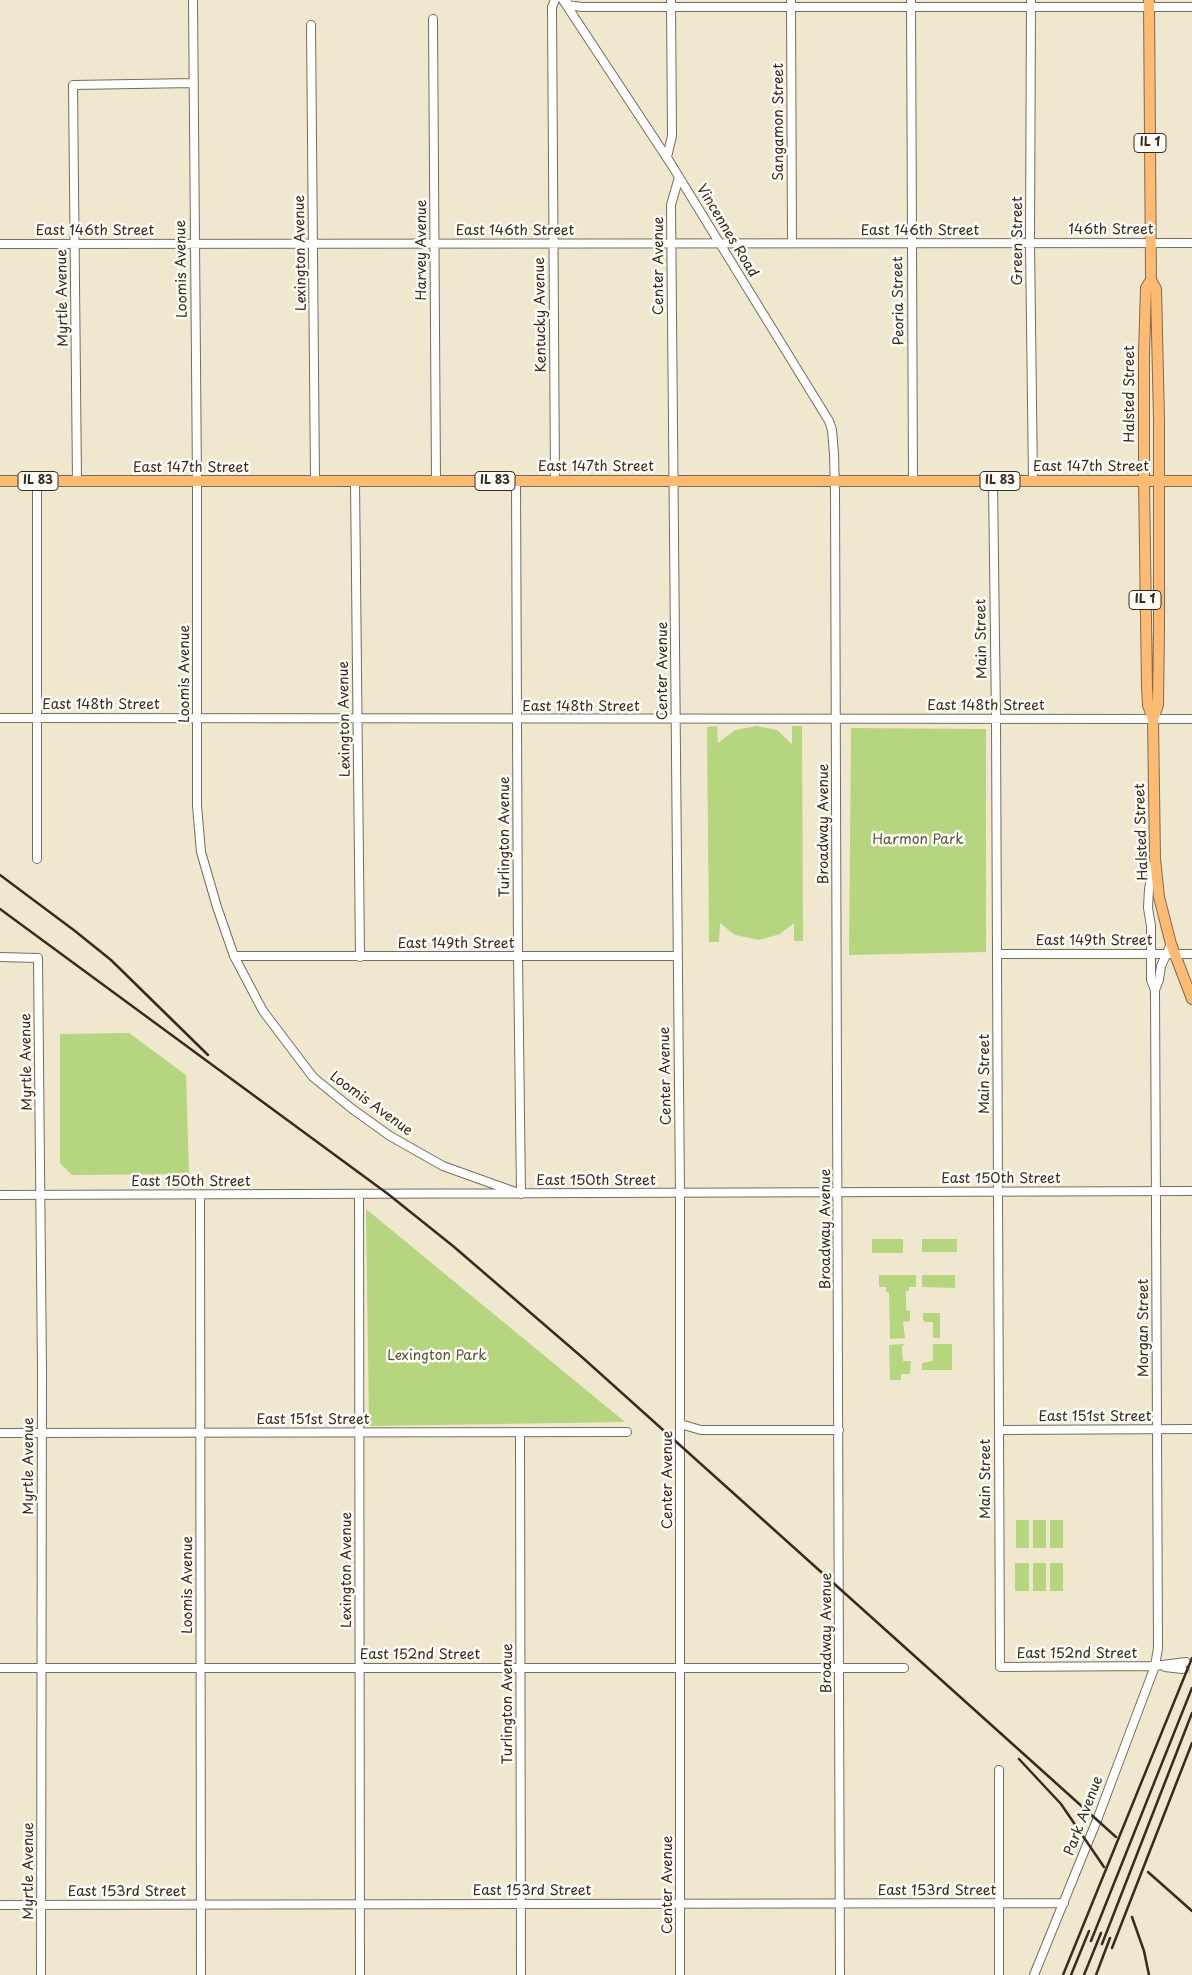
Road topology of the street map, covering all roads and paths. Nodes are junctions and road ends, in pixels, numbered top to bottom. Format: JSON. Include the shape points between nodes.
{"nodes":[{"id":1,"x":193,"y":0,"type":"edge"},
{"id":2,"x":556,"y":0,"type":"edge"},
{"id":3,"x":565,"y":2,"type":"edge"},
{"id":4,"x":671,"y":3,"type":"edge"},
{"id":5,"x":791,"y":3,"type":"edge"},
{"id":6,"x":911,"y":3,"type":"edge"},
{"id":7,"x":1031,"y":3,"type":"edge"},
{"id":8,"x":1149,"y":4,"type":"edge"},
{"id":9,"x":1192,"y":7,"type":"edge"},
{"id":10,"x":433,"y":19,"type":"dead end"},
{"id":11,"x":311,"y":25,"type":"dead end"},
{"id":12,"x":194,"y":83,"type":"junction"},
{"id":13,"x":666,"y":157,"type":"junction"},
{"id":14,"x":679,"y":177,"type":"junction"},
{"id":15,"x":434,"y":243,"type":"junction"},
{"id":16,"x":553,"y":243,"type":"junction"},
{"id":17,"x":672,"y":243,"type":"junction"},
{"id":18,"x":720,"y":243,"type":"junction"},
{"id":19,"x":792,"y":243,"type":"junction"},
{"id":20,"x":911,"y":243,"type":"junction"},
{"id":21,"x":1030,"y":243,"type":"junction"},
{"id":22,"x":1150,"y":243,"type":"junction"},
{"id":23,"x":1192,"y":243,"type":"edge"},
{"id":24,"x":0,"y":244,"type":"edge"},
{"id":25,"x":74,"y":244,"type":"junction"},
{"id":26,"x":194,"y":244,"type":"junction"},
{"id":27,"x":313,"y":244,"type":"junction"},
{"id":28,"x":1151,"y":280,"type":"junction"},
{"id":29,"x":37,"y":481,"type":"junction"},
{"id":30,"x":77,"y":481,"type":"junction"},
{"id":31,"x":316,"y":481,"type":"junction"},
{"id":32,"x":355,"y":481,"type":"junction"},
{"id":33,"x":436,"y":481,"type":"junction"},
{"id":34,"x":516,"y":481,"type":"junction"},
{"id":35,"x":555,"y":481,"type":"junction"},
{"id":36,"x":674,"y":481,"type":"junction"},
{"id":37,"x":1144,"y":481,"type":"junction"},
{"id":38,"x":1158,"y":481,"type":"junction"},
{"id":39,"x":1192,"y":481,"type":"edge"},
{"id":40,"x":0,"y":482,"type":"edge"},
{"id":41,"x":197,"y":482,"type":"junction"},
{"id":42,"x":834,"y":482,"type":"junction"},
{"id":43,"x":912,"y":482,"type":"junction"},
{"id":44,"x":993,"y":482,"type":"junction"},
{"id":45,"x":1033,"y":482,"type":"junction"},
{"id":46,"x":0,"y":718,"type":"edge"},
{"id":47,"x":37,"y":718,"type":"junction"},
{"id":48,"x":198,"y":718,"type":"junction"},
{"id":49,"x":358,"y":718,"type":"junction"},
{"id":50,"x":836,"y":718,"type":"junction"},
{"id":51,"x":996,"y":718,"type":"junction"},
{"id":52,"x":676,"y":719,"type":"junction"},
{"id":53,"x":1153,"y":719,"type":"junction"},
{"id":54,"x":1192,"y":719,"type":"edge"},
{"id":55,"x":517,"y":720,"type":"junction"},
{"id":56,"x":37,"y":859,"type":"dead end"},
{"id":57,"x":1155,"y":859,"type":"junction"},
{"id":58,"x":1170,"y":951,"type":"junction"},
{"id":59,"x":997,"y":954,"type":"junction"},
{"id":60,"x":1150,"y":954,"type":"junction"},
{"id":61,"x":1192,"y":954,"type":"edge"},
{"id":62,"x":234,"y":956,"type":"junction"},
{"id":63,"x":518,"y":956,"type":"junction"},
{"id":64,"x":678,"y":956,"type":"junction"},
{"id":65,"x":0,"y":957,"type":"edge"},
{"id":66,"x":360,"y":957,"type":"junction"},
{"id":67,"x":1155,"y":990,"type":"junction"},
{"id":68,"x":1192,"y":999,"type":"edge"},
{"id":69,"x":998,"y":1191,"type":"junction"},
{"id":70,"x":1156,"y":1191,"type":"junction"},
{"id":71,"x":1192,"y":1191,"type":"edge"},
{"id":72,"x":838,"y":1192,"type":"junction"},
{"id":73,"x":359,"y":1194,"type":"junction"},
{"id":74,"x":521,"y":1194,"type":"junction"},
{"id":75,"x":680,"y":1194,"type":"junction"},
{"id":76,"x":41,"y":1195,"type":"junction"},
{"id":77,"x":200,"y":1195,"type":"junction"},
{"id":78,"x":0,"y":1196,"type":"edge"},
{"id":79,"x":680,"y":1424,"type":"junction"},
{"id":80,"x":1157,"y":1429,"type":"junction"},
{"id":81,"x":1192,"y":1429,"type":"edge"},
{"id":82,"x":839,"y":1430,"type":"junction"},
{"id":83,"x":999,"y":1430,"type":"junction"},
{"id":84,"x":360,"y":1432,"type":"junction"},
{"id":85,"x":520,"y":1432,"type":"junction"},
{"id":86,"x":627,"y":1432,"type":"dead end"},
{"id":87,"x":0,"y":1433,"type":"edge"},
{"id":88,"x":41,"y":1433,"type":"junction"},
{"id":89,"x":200,"y":1433,"type":"junction"},
{"id":90,"x":1186,"y":1662,"type":"tunnel mouth"},
{"id":91,"x":1155,"y":1666,"type":"junction"},
{"id":92,"x":680,"y":1667,"type":"junction"},
{"id":93,"x":840,"y":1667,"type":"junction"},
{"id":94,"x":1000,"y":1667,"type":"joint"},
{"id":95,"x":0,"y":1668,"type":"edge"},
{"id":96,"x":41,"y":1668,"type":"junction"},
{"id":97,"x":200,"y":1668,"type":"junction"},
{"id":98,"x":359,"y":1668,"type":"junction"},
{"id":99,"x":520,"y":1668,"type":"junction"},
{"id":100,"x":904,"y":1668,"type":"dead end"},
{"id":101,"x":1182,"y":1669,"type":"tunnel mouth"},
{"id":102,"x":999,"y":1770,"type":"dead end"},
{"id":103,"x":841,"y":1903,"type":"junction"},
{"id":104,"x":999,"y":1903,"type":"junction"},
{"id":105,"x":1064,"y":1903,"type":"junction"},
{"id":106,"x":360,"y":1904,"type":"junction"},
{"id":107,"x":520,"y":1904,"type":"junction"},
{"id":108,"x":680,"y":1904,"type":"junction"},
{"id":109,"x":0,"y":1905,"type":"edge"},
{"id":110,"x":41,"y":1905,"type":"junction"},
{"id":111,"x":201,"y":1905,"type":"junction"},
{"id":112,"x":41,"y":1975,"type":"edge"},
{"id":113,"x":201,"y":1975,"type":"edge"},
{"id":114,"x":360,"y":1975,"type":"edge"},
{"id":115,"x":520,"y":1975,"type":"edge"},
{"id":116,"x":680,"y":1975,"type":"edge"},
{"id":117,"x":840,"y":1975,"type":"edge"},
{"id":118,"x":999,"y":1975,"type":"edge"},
{"id":119,"x":1034,"y":1975,"type":"edge"}],
"edges":[{"from":1,"to":12,"type":"street","name":"Loomis Avenue"},
{"from":2,"to":16,"type":"street","name":"Kentucky Avenue","via":[[552,7]]},
{"from":3,"to":4,"type":"street"},
{"from":3,"to":13,"type":"street","name":"Vincennes Road"},
{"from":4,"to":5,"type":"street"},
{"from":4,"to":13,"type":"street","via":[[672,136]]},
{"from":5,"to":6,"type":"street"},
{"from":5,"to":19,"type":"street","name":"Sangamon Street"},
{"from":6,"to":7,"type":"street"},
{"from":6,"to":20,"type":"street","name":"Peoria Street"},
{"from":7,"to":8,"type":"street"},
{"from":7,"to":21,"type":"street","name":"Green Street"},
{"from":8,"to":9,"type":"street"},
{"from":8,"to":22,"type":"main road","name":"Halsted Street","number":"IL 1"},
{"from":10,"to":15,"type":"street","name":"Harvey Avenue"},
{"from":11,"to":27,"type":"street","name":"Lexington Avenue"},
{"from":12,"to":25,"type":"street","name":"Myrtle Avenue","via":[[73,85]]},
{"from":12,"to":26,"type":"street","name":"Loomis Avenue"},
{"from":13,"to":14,"type":"street","name":"Vincennes Road"},
{"from":14,"to":17,"type":"street","name":"Center Avenue","via":[[671,205]]},
{"from":14,"to":18,"type":"street","name":"Vincennes Road"},
{"from":15,"to":16,"type":"street","name":"East 146th Street"},
{"from":15,"to":27,"type":"street","name":"East 146th Street"},
{"from":15,"to":33,"type":"street","name":"Harvey Avenue"},
{"from":16,"to":17,"type":"street","name":"East 146th Street"},
{"from":16,"to":35,"type":"street","name":"Kentucky Avenue"},
{"from":17,"to":18,"type":"street","name":"East 146th Street"},
{"from":17,"to":36,"type":"street","name":"Center Avenue"},
{"from":18,"to":19,"type":"street","name":"East 146th Street"},
{"from":18,"to":42,"type":"street","name":"Vincennes Road","via":[[829,421]]},
{"from":19,"to":20,"type":"street","name":"East 146th Street"},
{"from":20,"to":21,"type":"street","name":"East 146th Street"},
{"from":20,"to":43,"type":"street","name":"Peoria Street"},
{"from":21,"to":22,"type":"street","name":"146th Street"},
{"from":21,"to":45,"type":"street","name":"Green Street"},
{"from":22,"to":23,"type":"street","name":"146th Street"},
{"from":22,"to":28,"type":"main road","name":"Halsted Street","number":"IL 1"},
{"from":24,"to":25,"type":"street","name":"East 146th Street"},
{"from":25,"to":26,"type":"street","name":"East 146th Street"},
{"from":25,"to":30,"type":"street","name":"Myrtle Avenue"},
{"from":26,"to":27,"type":"street","name":"East 146th Street"},
{"from":26,"to":41,"type":"street","name":"Loomis Avenue"},
{"from":27,"to":31,"type":"street","name":"Lexington Avenue"},
{"from":28,"to":37,"type":"main road","name":"Halsted Street","number":"IL 1","via":[[1146,288]]},
{"from":28,"to":38,"type":"main road","name":"Halsted Street","number":"IL 1","via":[[1156,289]]},
{"from":29,"to":30,"type":"main road","name":"East 147th Street","number":"IL 83"},
{"from":29,"to":40,"type":"main road","name":"East 147th Street","number":"IL 83"},
{"from":29,"to":47,"type":"street"},
{"from":30,"to":41,"type":"main road","name":"East 147th Street","number":"IL 83"},
{"from":31,"to":32,"type":"main road","name":"East 147th Street","number":"IL 83"},
{"from":31,"to":41,"type":"main road","name":"East 147th Street","number":"IL 83"},
{"from":32,"to":33,"type":"main road","name":"East 147th Street","number":"IL 83"},
{"from":32,"to":49,"type":"street","name":"Lexington Avenue"},
{"from":33,"to":34,"type":"main road","name":"East 147th Street","number":"IL 83"},
{"from":34,"to":35,"type":"main road","name":"East 147th Street","number":"IL 83"},
{"from":34,"to":55,"type":"street","name":"Turlington Avenue"},
{"from":35,"to":36,"type":"main road","name":"East 147th Street","number":"IL 83"},
{"from":36,"to":42,"type":"main road","name":"East 147th Street","number":"IL 83"},
{"from":36,"to":52,"type":"street","name":"Center Avenue"},
{"from":37,"to":38,"type":"main road","name":"East 147th Street","number":"IL 83"},
{"from":37,"to":45,"type":"main road","name":"East 147th Street","number":"IL 83"},
{"from":37,"to":53,"type":"main road","name":"Halsted Street","number":"IL 1","via":[[1147,687]]},
{"from":38,"to":39,"type":"main road","name":"East 147th Street","number":"IL 83"},
{"from":38,"to":53,"type":"main road","name":"Halsted Street","number":"IL 1","via":[[1158,705]]},
{"from":41,"to":48,"type":"street","name":"Loomis Avenue"},
{"from":42,"to":43,"type":"main road","name":"East 147th Street","number":"IL 83"},
{"from":42,"to":50,"type":"street","name":"Broadway Avenue"},
{"from":43,"to":44,"type":"main road","name":"East 147th Street","number":"IL 83"},
{"from":44,"to":45,"type":"main road","name":"East 147th Street","number":"IL 83"},
{"from":44,"to":51,"type":"street","name":"Main Street"},
{"from":46,"to":47,"type":"street","name":"East 148th Street"},
{"from":47,"to":48,"type":"street","name":"East 148th Street"},
{"from":47,"to":56,"type":"street"},
{"from":48,"to":49,"type":"street","name":"East 148th Street"},
{"from":48,"to":62,"type":"street","name":"Loomis Avenue","via":[[196,806],[201,852]]},
{"from":49,"to":55,"type":"street","name":"East 148th Street"},
{"from":49,"to":66,"type":"street","name":"Lexington Avenue"},
{"from":50,"to":51,"type":"street","name":"East 148th Street"},
{"from":50,"to":52,"type":"street","name":"East 148th Street"},
{"from":50,"to":72,"type":"street","name":"Broadway Avenue"},
{"from":51,"to":53,"type":"street","name":"East 148th Street"},
{"from":51,"to":59,"type":"street","name":"Main Street"},
{"from":52,"to":55,"type":"street","name":"East 148th Street"},
{"from":52,"to":64,"type":"street","name":"Center Avenue"},
{"from":53,"to":54,"type":"street","name":"East 148th Street"},
{"from":53,"to":57,"type":"main road","name":"Halsted Street","number":"IL 1"},
{"from":55,"to":63,"type":"street","name":"Turlington Avenue"},
{"from":57,"to":58,"type":"main road","name":"Halsted Street","number":"IL 1"},
{"from":57,"to":60,"type":"street","name":"Morgan Street","via":[[1148,889]]},
{"from":58,"to":60,"type":"street","name":"East 149th Street"},
{"from":58,"to":61,"type":"street","name":"East 149th Street"},
{"from":58,"to":67,"type":"street","name":"Morgan Street"},
{"from":58,"to":68,"type":"main road","name":"Halsted Street","number":"IL 1"},
{"from":59,"to":60,"type":"street","name":"East 149th Street"},
{"from":59,"to":69,"type":"street","name":"Main Street"},
{"from":60,"to":67,"type":"street","name":"Morgan Street","via":[[1151,980]]},
{"from":62,"to":66,"type":"street","name":"East 149th Street"},
{"from":62,"to":74,"type":"street","name":"Loomis Avenue","via":[[263,1011],[313,1077],[390,1136],[443,1166]]},
{"from":63,"to":64,"type":"street","name":"East 149th Street"},
{"from":63,"to":66,"type":"street","name":"East 149th Street"},
{"from":63,"to":74,"type":"street","name":"Turlington Avenue"},
{"from":64,"to":75,"type":"street","name":"Center Avenue"},
{"from":65,"to":76,"type":"street","name":"Myrtle Avenue","via":[[38,958]]},
{"from":67,"to":70,"type":"street","name":"Morgan Street"},
{"from":69,"to":70,"type":"street","name":"East 150th Street"},
{"from":69,"to":72,"type":"street","name":"East 150th Street"},
{"from":69,"to":83,"type":"street","name":"Main Street"},
{"from":70,"to":71,"type":"street","name":"East 150th Street"},
{"from":70,"to":80,"type":"street","name":"Morgan Street"},
{"from":72,"to":75,"type":"street","name":"East 150th Street"},
{"from":72,"to":82,"type":"street","name":"Broadway Avenue"},
{"from":73,"to":74,"type":"street","name":"East 150th Street"},
{"from":73,"to":77,"type":"street","name":"East 150th Street"},
{"from":73,"to":84,"type":"street","name":"Lexington Avenue"},
{"from":74,"to":75,"type":"street","name":"East 150th Street"},
{"from":75,"to":79,"type":"street","name":"Center Avenue"},
{"from":76,"to":77,"type":"street","name":"East 150th Street"},
{"from":76,"to":78,"type":"street","name":"East 150th Street"},
{"from":76,"to":88,"type":"street","name":"Myrtle Avenue"},
{"from":77,"to":89,"type":"street","name":"Loomis Avenue"},
{"from":79,"to":82,"type":"street","via":[[701,1430]]},
{"from":79,"to":92,"type":"street","name":"Center Avenue"},
{"from":80,"to":81,"type":"street","name":"East 151st Street"},
{"from":80,"to":83,"type":"street","name":"East 151st Street"},
{"from":80,"to":91,"type":"street","name":"Morgan Street","via":[[1158,1648]]},
{"from":82,"to":93,"type":"street","name":"Broadway Avenue"},
{"from":83,"to":94,"type":"street","name":"Main Street"},
{"from":84,"to":85,"type":"street","name":"East 151st Street"},
{"from":84,"to":89,"type":"street","name":"East 151st Street"},
{"from":84,"to":98,"type":"street","name":"Lexington Avenue"},
{"from":85,"to":86,"type":"street","name":"East 151st Street"},
{"from":85,"to":99,"type":"street","name":"Turlington Avenue"},
{"from":87,"to":88,"type":"street","name":"East 151st Street"},
{"from":88,"to":89,"type":"street","name":"East 151st Street"},
{"from":88,"to":96,"type":"street","name":"Myrtle Avenue"},
{"from":89,"to":97,"type":"street","name":"Loomis Avenue"},
{"from":90,"to":91,"type":"street","name":"East 152nd Street"},
{"from":91,"to":94,"type":"street","name":"East 152nd Street"},
{"from":91,"to":101,"type":"street","name":"East 152nd Street"},
{"from":91,"to":105,"type":"street","name":"Park Avenue"},
{"from":92,"to":93,"type":"street","name":"East 152nd Street"},
{"from":92,"to":99,"type":"street","name":"East 152nd Street"},
{"from":92,"to":108,"type":"street","name":"Center Avenue"},
{"from":93,"to":100,"type":"street","name":"East 152nd Street"},
{"from":93,"to":103,"type":"street","name":"Broadway Avenue"},
{"from":95,"to":96,"type":"street","name":"East 152nd Street"},
{"from":96,"to":97,"type":"street","name":"East 152nd Street"},
{"from":96,"to":110,"type":"street","name":"Myrtle Avenue"},
{"from":97,"to":98,"type":"street","name":"East 152nd Street"},
{"from":97,"to":111,"type":"street","name":"Loomis Avenue"},
{"from":98,"to":99,"type":"street","name":"East 152nd Street"},
{"from":98,"to":106,"type":"street","name":"Lexington Avenue"},
{"from":99,"to":107,"type":"street","name":"Turlington Avenue"},
{"from":102,"to":104,"type":"street"},
{"from":103,"to":104,"type":"street","name":"East 153rd Street"},
{"from":103,"to":108,"type":"street","name":"East 153rd Street"},
{"from":103,"to":117,"type":"street","name":"Broadway Avenue"},
{"from":104,"to":105,"type":"street","name":"East 153rd Street"},
{"from":104,"to":118,"type":"street"},
{"from":105,"to":119,"type":"street","name":"Park Avenue"},
{"from":106,"to":107,"type":"street","name":"East 153rd Street"},
{"from":106,"to":111,"type":"street","name":"East 153rd Street"},
{"from":106,"to":114,"type":"street","name":"Lexington Avenue"},
{"from":107,"to":108,"type":"street","name":"East 153rd Street"},
{"from":107,"to":115,"type":"street","name":"Turlington Avenue"},
{"from":108,"to":116,"type":"street","name":"Center Avenue"},
{"from":109,"to":110,"type":"street","name":"East 153rd Street"},
{"from":110,"to":111,"type":"street","name":"East 153rd Street"},
{"from":110,"to":112,"type":"street","name":"Myrtle Avenue"},
{"from":111,"to":113,"type":"street","name":"Loomis Avenue"}]}
